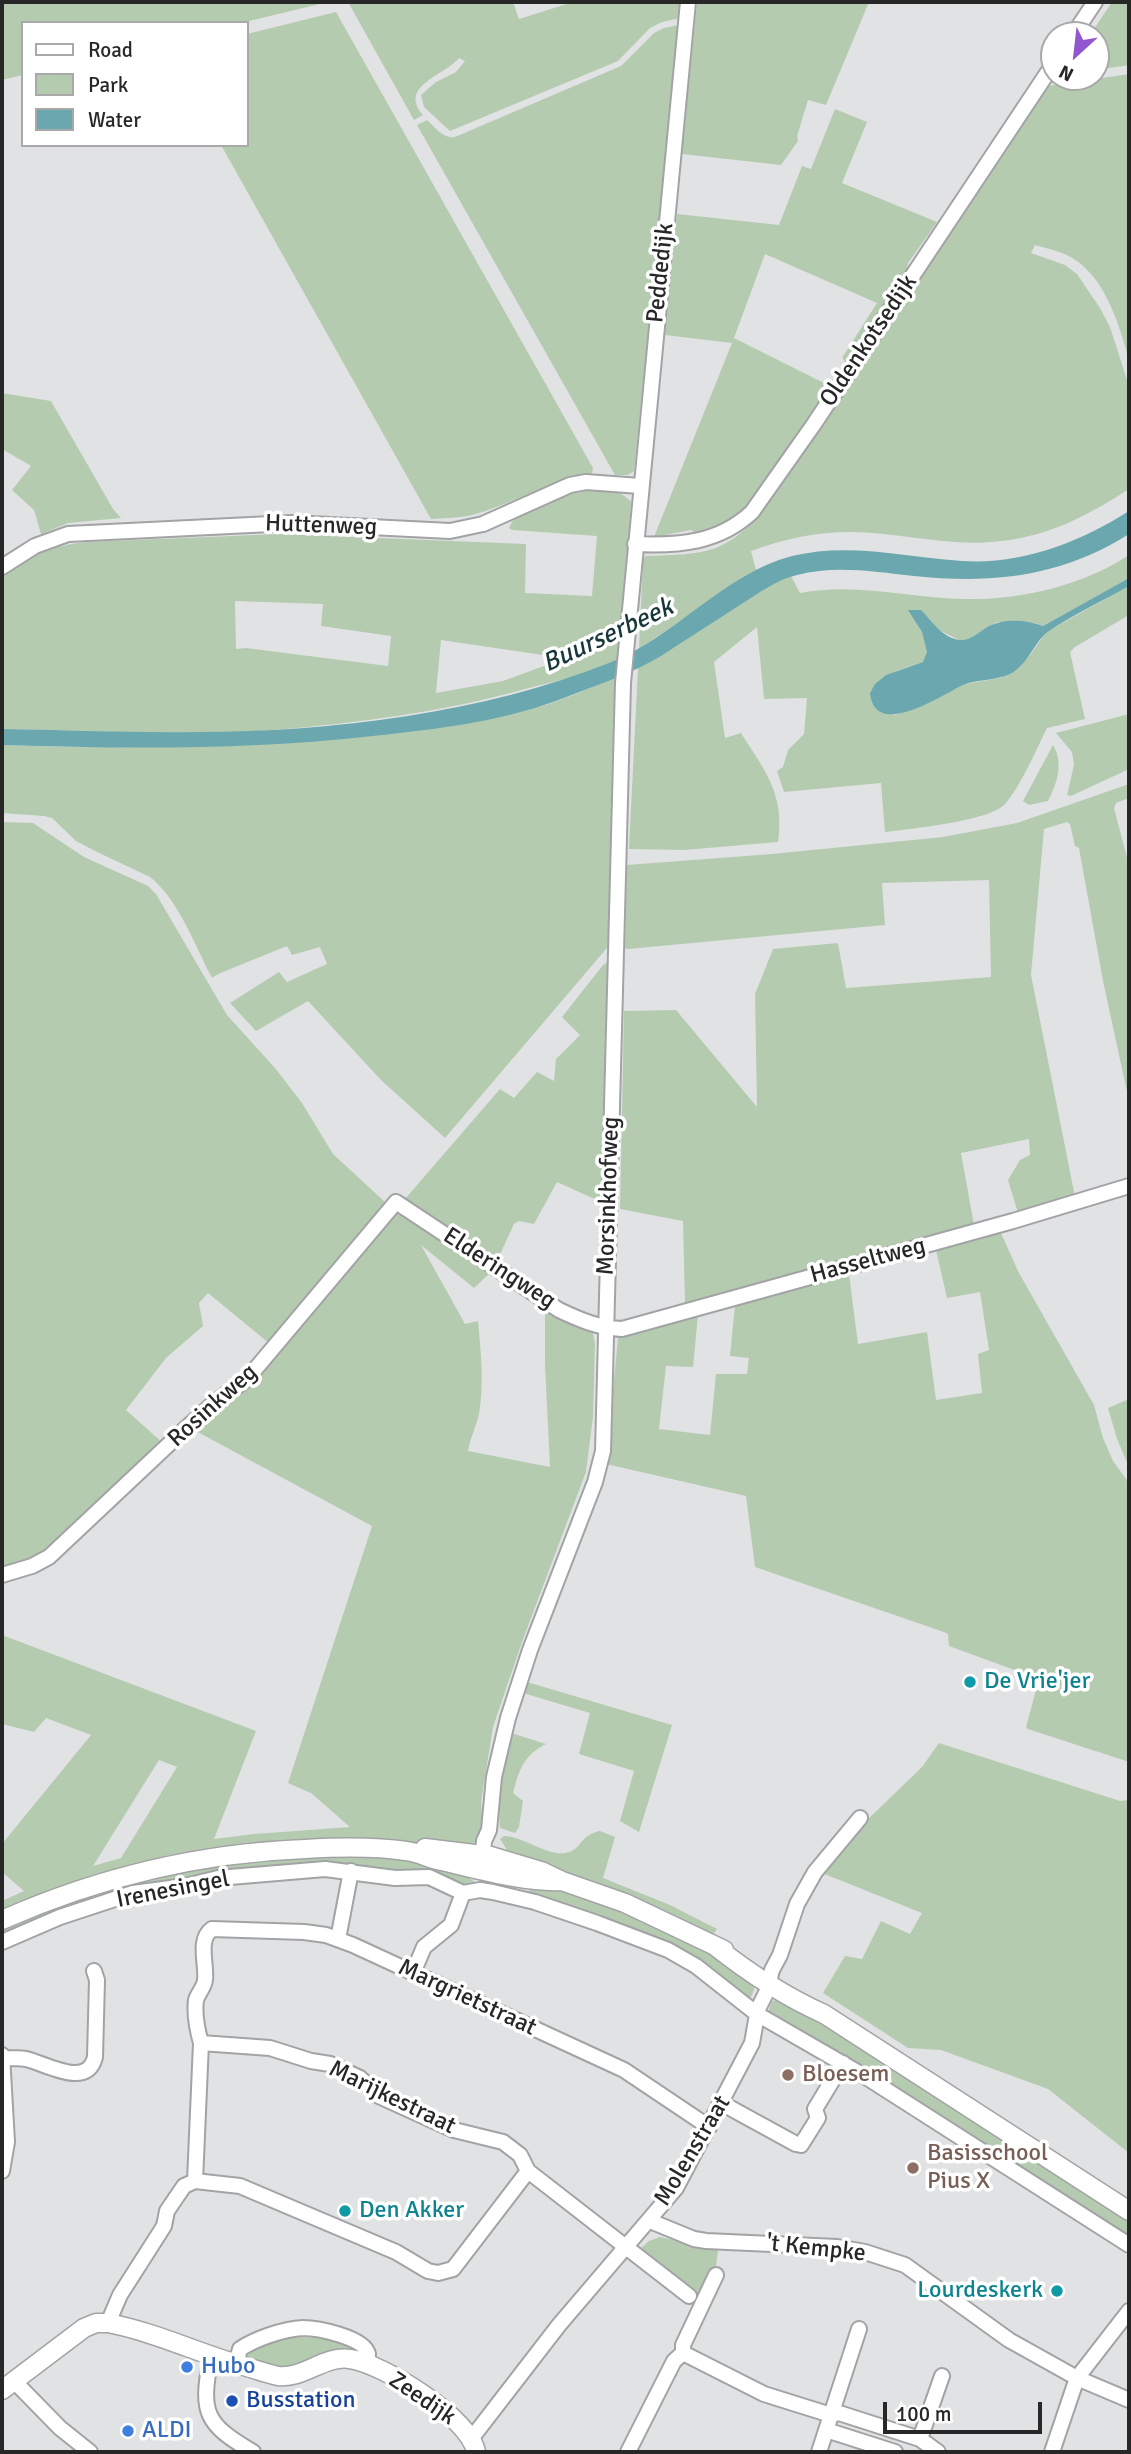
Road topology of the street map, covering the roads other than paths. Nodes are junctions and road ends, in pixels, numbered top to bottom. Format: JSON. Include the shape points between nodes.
{"nodes":[{"id":1,"x":688,"y":2,"type":"edge"},
{"id":2,"x":1095,"y":2,"type":"edge"},
{"id":3,"x":1082,"y":21,"type":"edge"},
{"id":4,"x":1040,"y":84,"type":"edge"},
{"id":5,"x":640,"y":486,"type":"junction"},
{"id":6,"x":635,"y":544,"type":"junction"},
{"id":7,"x":2,"y":567,"type":"edge"},
{"id":8,"x":1129,"y":1186,"type":"edge"},
{"id":9,"x":396,"y":1202,"type":"joint"},
{"id":10,"x":606,"y":1328,"type":"junction"},
{"id":11,"x":2,"y":1575,"type":"edge"},
{"id":12,"x":860,"y":1818,"type":"dead end"},
{"id":13,"x":485,"y":1860,"type":"junction"},
{"id":14,"x":351,"y":1871,"type":"junction"},
{"id":15,"x":463,"y":1893,"type":"junction"},
{"id":16,"x":2,"y":1920,"type":"edge"},
{"id":17,"x":338,"y":1939,"type":"junction"},
{"id":18,"x":2,"y":1942,"type":"edge"},
{"id":19,"x":94,"y":1971,"type":"dead end"},
{"id":20,"x":413,"y":1973,"type":"junction"},
{"id":21,"x":770,"y":1980,"type":"junction"},
{"id":22,"x":757,"y":2014,"type":"junction"},
{"id":23,"x":201,"y":2043,"type":"junction"},
{"id":24,"x":2,"y":2057,"type":"edge"},
{"id":25,"x":843,"y":2063,"type":"junction"},
{"id":26,"x":723,"y":2104,"type":"junction"},
{"id":27,"x":709,"y":2127,"type":"junction"},
{"id":28,"x":2,"y":2171,"type":"edge"},
{"id":29,"x":528,"y":2171,"type":"junction"},
{"id":30,"x":195,"y":2181,"type":"junction"},
{"id":31,"x":1129,"y":2211,"type":"edge"},
{"id":32,"x":650,"y":2221,"type":"junction"},
{"id":33,"x":1129,"y":2245,"type":"edge"},
{"id":34,"x":626,"y":2249,"type":"junction"},
{"id":35,"x":716,"y":2275,"type":"dead end"},
{"id":36,"x":689,"y":2296,"type":"dead end"},
{"id":37,"x":1129,"y":2311,"type":"edge"},
{"id":38,"x":108,"y":2323,"type":"junction"},
{"id":39,"x":859,"y":2329,"type":"dead end"},
{"id":40,"x":682,"y":2353,"type":"junction"},
{"id":41,"x":211,"y":2357,"type":"junction"},
{"id":42,"x":236,"y":2364,"type":"junction"},
{"id":43,"x":367,"y":2365,"type":"junction"},
{"id":44,"x":942,"y":2376,"type":"dead end"},
{"id":45,"x":1077,"y":2378,"type":"junction"},
{"id":46,"x":6,"y":2380,"type":"edge"},
{"id":47,"x":1129,"y":2400,"type":"edge"},
{"id":48,"x":831,"y":2416,"type":"junction"},
{"id":49,"x":826,"y":2430,"type":"junction"},
{"id":50,"x":920,"y":2439,"type":"junction"},
{"id":51,"x":473,"y":2446,"type":"edge"},
{"id":52,"x":234,"y":2448,"type":"edge"},
{"id":53,"x":90,"y":2452,"type":"edge"},
{"id":54,"x":253,"y":2452,"type":"edge"},
{"id":55,"x":628,"y":2452,"type":"edge"},
{"id":56,"x":819,"y":2452,"type":"edge"},
{"id":57,"x":895,"y":2452,"type":"edge"},
{"id":58,"x":936,"y":2452,"type":"edge"},
{"id":59,"x":1052,"y":2452,"type":"edge"}],
"edges":[{"from":1,"to":5,"type":"street","name":"Peddedijk"},
{"from":2,"to":3,"type":"street"},
{"from":4,"to":6,"type":"street","name":"Oldenkotsedijk","via":[[752,512],[725,532],[692,543]]},
{"from":5,"to":6,"type":"street","name":"Peddedijk"},
{"from":5,"to":7,"type":"street","name":"Huttenweg","via":[[570,485],[483,524],[450,531],[291,523],[68,534]]},
{"from":6,"to":10,"type":"street","name":"Morsinkhofweg","via":[[623,678]]},
{"from":8,"to":10,"type":"street","name":"Hasseltweg","via":[[622,1329]]},
{"from":9,"to":10,"type":"street","name":"Elderingweg","via":[[559,1310]]},
{"from":9,"to":11,"type":"street","name":"Rosinkweg","via":[[247,1380],[184,1430],[49,1557]]},
{"from":10,"to":13,"type":"street","name":"Morsinkhofweg","via":[[603,1451],[598,1473],[508,1718],[494,1777]]},
{"from":12,"to":21,"type":"street","name":"Molenstraat","via":[[806,1887]]},
{"from":13,"to":16,"type":"main road","via":[[434,1859],[409,1851],[354,1846],[208,1857],[124,1875]]},
{"from":13,"to":21,"type":"main road","via":[[543,1882],[562,1881],[625,1903],[715,1946]]},
{"from":14,"to":15,"type":"street","name":"Irenesingel","via":[[395,1878],[429,1877]]},
{"from":14,"to":17,"type":"street"},
{"from":14,"to":18,"type":"street","name":"Irenesingel","via":[[218,1878],[134,1893]]},
{"from":15,"to":20,"type":"street","via":[[450,1925],[424,1947]]},
{"from":15,"to":22,"type":"street","name":"Irenesingel","via":[[480,1890],[506,1895],[642,1939],[696,1966]]},
{"from":17,"to":20,"type":"street","name":"Margrietstraat"},
{"from":17,"to":23,"type":"street","name":"Margrietstraat","via":[[304,1932],[218,1928],[207,1932],[205,1980],[195,2025]]},
{"from":19,"to":24,"type":"street","via":[[92,2067],[75,2074]]},
{"from":20,"to":27,"type":"street","name":"Margrietstraat","via":[[624,2070]]},
{"from":21,"to":22,"type":"street","name":"Molenstraat"},
{"from":21,"to":31,"type":"main road","via":[[793,2000],[824,2014]]},
{"from":22,"to":25,"type":"street","name":"Irenesingel"},
{"from":22,"to":26,"type":"street","name":"Molenstraat","via":[[752,2043]]},
{"from":23,"to":29,"type":"street","name":"Marijkestraat","via":[[270,2048],[330,2064],[359,2078],[379,2096],[454,2130],[503,2142],[520,2155]]},
{"from":23,"to":30,"type":"street"},
{"from":24,"to":28,"type":"street","via":[[7,2142]]},
{"from":25,"to":26,"type":"street","via":[[815,2109],[818,2118],[801,2145]]},
{"from":25,"to":33,"type":"street","name":"Irenesingel"},
{"from":26,"to":27,"type":"street","name":"Molenstraat"},
{"from":27,"to":32,"type":"street","name":"Molenstraat","via":[[677,2188]]},
{"from":29,"to":30,"type":"street","via":[[453,2269],[439,2273],[240,2186]]},
{"from":29,"to":34,"type":"street","name":"Marijkestraat"},
{"from":30,"to":38,"type":"street","via":[[184,2186],[167,2211],[164,2226],[120,2295]]},
{"from":32,"to":34,"type":"street","name":"Molenstraat"},
{"from":32,"to":45,"type":"street","name":"'t Kempke","via":[[694,2239],[837,2247],[905,2265],[995,2331]]},
{"from":34,"to":36,"type":"street","name":"Marijkestraat"},
{"from":34,"to":51,"type":"street","name":"Molenstraat","via":[[559,2325]]},
{"from":35,"to":40,"type":"street"},
{"from":37,"to":45,"type":"street"},
{"from":38,"to":41,"type":"main road","name":"Zeedijk"},
{"from":38,"to":46,"type":"main road","via":[[84,2328]]},
{"from":39,"to":48,"type":"street"},
{"from":40,"to":48,"type":"street","via":[[764,2394]]},
{"from":40,"to":55,"type":"street"},
{"from":41,"to":42,"type":"main road","name":"Zeedijk"},
{"from":41,"to":52,"type":"street","via":[[207,2405],[214,2424]]},
{"from":42,"to":43,"type":"main road","name":"Zeedijk","via":[[278,2376],[334,2360]]},
{"from":42,"to":43,"type":"street","name":"Zeedijk","via":[[240,2350],[249,2343],[302,2328],[362,2344],[368,2352]]},
{"from":43,"to":51,"type":"main road","name":"Zeedijk","via":[[418,2391],[464,2428]]},
{"from":44,"to":50,"type":"street"},
{"from":45,"to":47,"type":"street","name":"'t Kempke"},
{"from":45,"to":59,"type":"street"},
{"from":46,"to":53,"type":"street"},
{"from":48,"to":49,"type":"street"},
{"from":48,"to":50,"type":"street","via":[[839,2413]]},
{"from":49,"to":56,"type":"street"},
{"from":49,"to":57,"type":"street"},
{"from":50,"to":58,"type":"street"},
{"from":52,"to":54,"type":"street"}]}
